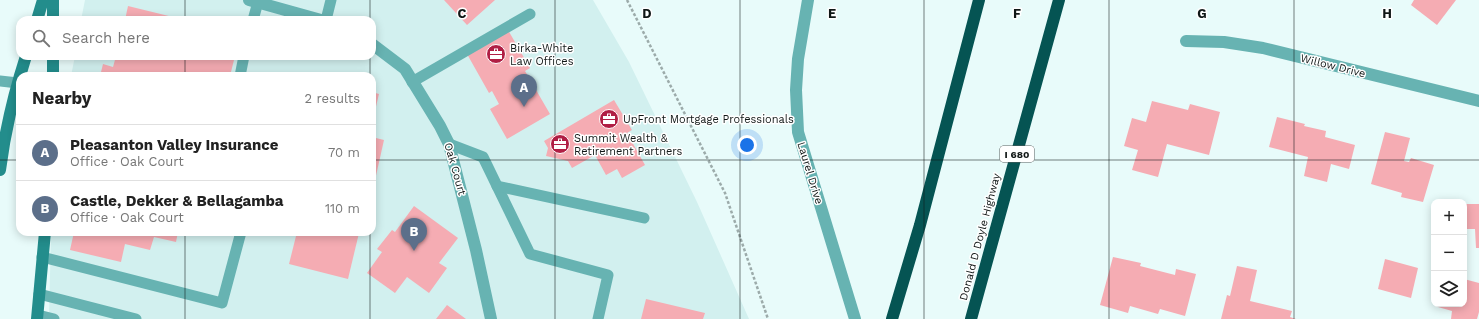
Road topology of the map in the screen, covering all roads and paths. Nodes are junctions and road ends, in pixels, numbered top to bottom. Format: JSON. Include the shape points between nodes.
{"nodes":[{"id":1,"x":43,"y":0,"type":"edge"},
{"id":2,"x":53,"y":0,"type":"edge"},
{"id":3,"x":331,"y":0,"type":"edge"},
{"id":4,"x":627,"y":0,"type":"edge"},
{"id":5,"x":808,"y":0,"type":"edge"},
{"id":6,"x":979,"y":0,"type":"edge"},
{"id":7,"x":1059,"y":0,"type":"edge"},
{"id":8,"x":253,"y":1,"type":"edge"},
{"id":9,"x":530,"y":14,"type":"dead end"},
{"id":10,"x":38,"y":16,"type":"edge"},
{"id":11,"x":53,"y":16,"type":"edge"},
{"id":12,"x":253,"y":16,"type":"edge"},
{"id":13,"x":307,"y":16,"type":"edge"},
{"id":14,"x":327,"y":16,"type":"edge"},
{"id":15,"x":1186,"y":41,"type":"dead end"},
{"id":16,"x":376,"y":47,"type":"edge"},
{"id":17,"x":25,"y":60,"type":"edge"},
{"id":18,"x":53,"y":60,"type":"edge"},
{"id":19,"x":243,"y":60,"type":"edge"},
{"id":20,"x":21,"y":72,"type":"edge"},
{"id":21,"x":53,"y":72,"type":"edge"},
{"id":22,"x":241,"y":72,"type":"edge"},
{"id":23,"x":0,"y":81,"type":"edge"},
{"id":24,"x":412,"y":82,"type":"junction"},
{"id":25,"x":16,"y":83,"type":"edge"},
{"id":26,"x":16,"y":90,"type":"edge"},
{"id":27,"x":1479,"y":101,"type":"edge"},
{"id":28,"x":2,"y":141,"type":"edge"},
{"id":29,"x":449,"y":144,"type":"junction"},
{"id":30,"x":0,"y":170,"type":"edge"},
{"id":31,"x":497,"y":186,"type":"junction"},
{"id":32,"x":644,"y":218,"type":"dead end"},
{"id":33,"x":45,"y":236,"type":"edge"},
{"id":34,"x":240,"y":236,"type":"edge"},
{"id":35,"x":42,"y":257,"type":"junction"},
{"id":36,"x":39,"y":294,"type":"junction"},
{"id":37,"x":972,"y":314,"type":"edge"},
{"id":38,"x":37,"y":317,"type":"edge"},
{"id":39,"x":54,"y":319,"type":"edge"},
{"id":40,"x":136,"y":319,"type":"edge"},
{"id":41,"x":491,"y":319,"type":"edge"},
{"id":42,"x":598,"y":319,"type":"edge"},
{"id":43,"x":768,"y":319,"type":"edge"},
{"id":44,"x":854,"y":319,"type":"edge"},
{"id":45,"x":892,"y":319,"type":"edge"}],
"edges":[{"from":1,"to":10,"type":"main road"},
{"from":2,"to":11,"type":"main road"},
{"from":3,"to":14,"type":"lane"},
{"from":4,"to":43,"type":"path","via":[[725,193]]},
{"from":5,"to":44,"type":"street","name":"Laurel Drive","via":[[798,59],[798,132]]},
{"from":6,"to":45,"type":"highway","via":[[920,225]]},
{"from":7,"to":37,"type":"highway","name":"Donald D Doyle Highway","number":"I 680"},
{"from":8,"to":12,"type":"lane"},
{"from":8,"to":13,"type":"street"},
{"from":9,"to":24,"type":"lane"},
{"from":15,"to":27,"type":"street","name":"Willow Drive","via":[[1224,42],[1263,48]]},
{"from":16,"to":24,"type":"street","name":"Oak Court","via":[[405,69]]},
{"from":17,"to":20,"type":"main road"},
{"from":18,"to":21,"type":"main road"},
{"from":19,"to":22,"type":"lane"},
{"from":23,"to":25,"type":"lane"},
{"from":24,"to":29,"type":"street","name":"Oak Court"},
{"from":26,"to":28,"type":"main road"},
{"from":28,"to":30,"type":"main road"},
{"from":29,"to":31,"type":"lane","via":[[483,157]]},
{"from":29,"to":41,"type":"street","name":"Oak Court"},
{"from":31,"to":32,"type":"lane"},
{"from":31,"to":42,"type":"lane","via":[[530,254],[608,275]]},
{"from":33,"to":35,"type":"main road"},
{"from":34,"to":35,"type":"lane","via":[[222,303]]},
{"from":35,"to":36,"type":"main road"},
{"from":36,"to":38,"type":"main road"},
{"from":36,"to":40,"type":"lane"},
{"from":38,"to":39,"type":"lane"}]}
